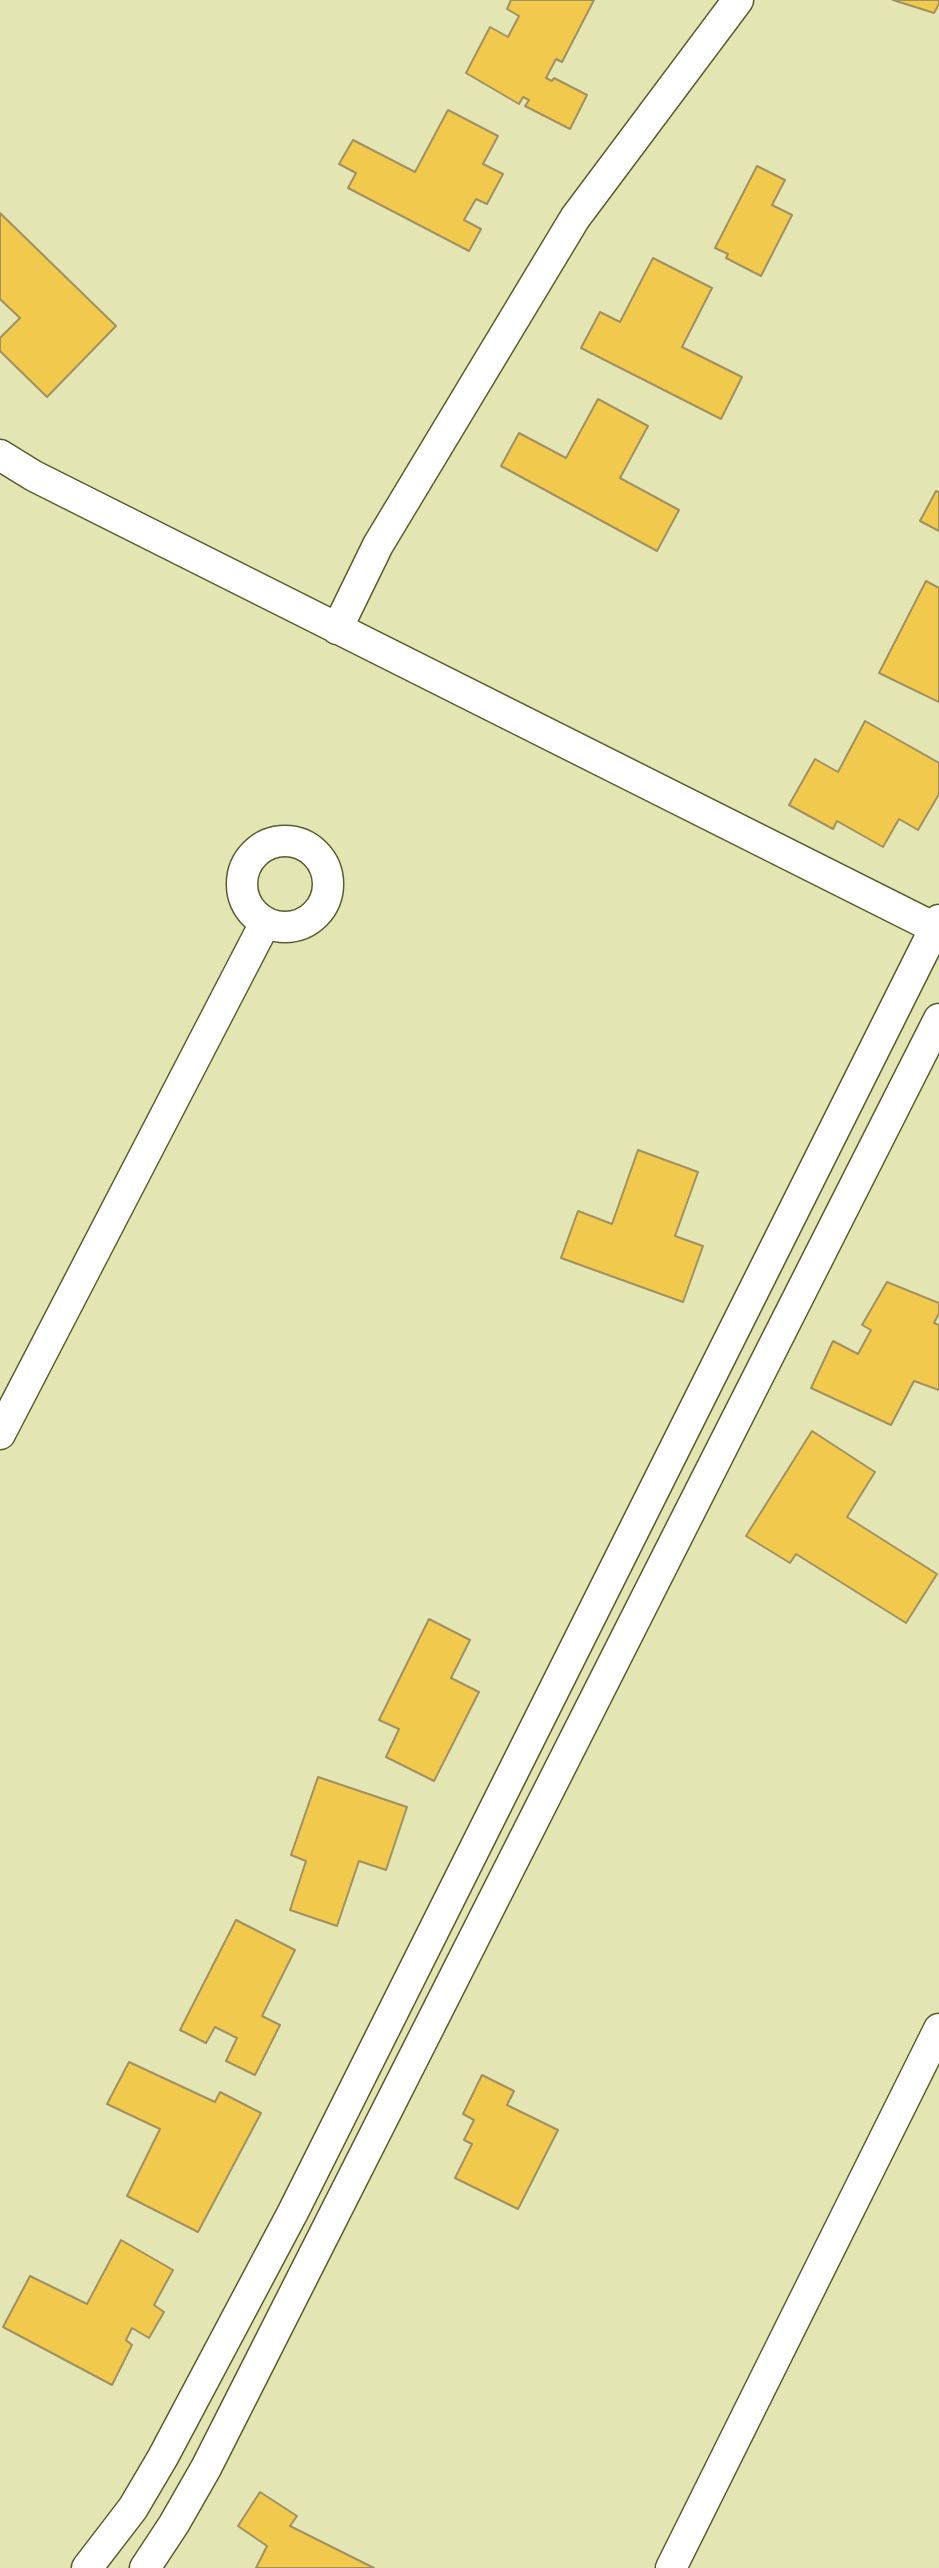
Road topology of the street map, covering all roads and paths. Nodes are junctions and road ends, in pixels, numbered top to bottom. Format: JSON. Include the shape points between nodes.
{"nodes":[{"id":1,"x":738,"y":0,"type":"edge"},
{"id":2,"x":0,"y":454,"type":"edge"},
{"id":3,"x":337,"y":629,"type":"junction"},
{"id":4,"x":265,"y":923,"type":"dead end"},
{"id":5,"x":938,"y":926,"type":"edge"},
{"id":6,"x":939,"y":1019,"type":"edge"},
{"id":7,"x":0,"y":1434,"type":"edge"},
{"id":8,"x":939,"y":2029,"type":"edge"},
{"id":9,"x":87,"y":2568,"type":"edge"},
{"id":10,"x":145,"y":2568,"type":"edge"},
{"id":11,"x":671,"y":2568,"type":"edge"}],
"edges":[{"from":1,"to":3,"type":"street","via":[[575,218],[378,545]]},
{"from":2,"to":3,"type":"street","via":[[34,476]]},
{"from":3,"to":5,"type":"street"},
{"from":4,"to":7,"type":"street"},
{"from":5,"to":9,"type":"street","via":[[293,2212],[163,2457],[133,2508]]},
{"from":6,"to":10,"type":"street","via":[[225,2432]]},
{"from":8,"to":11,"type":"street"}]}
